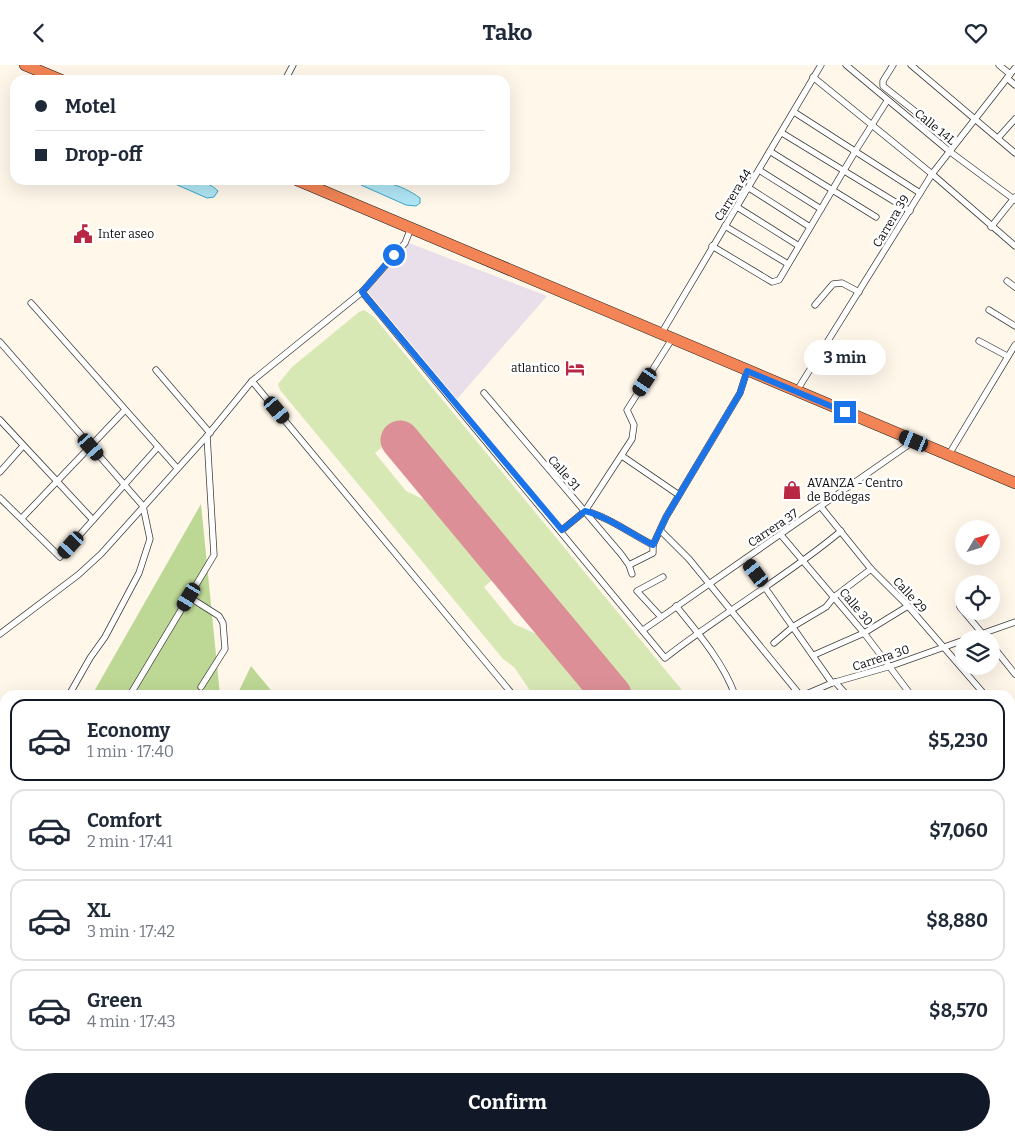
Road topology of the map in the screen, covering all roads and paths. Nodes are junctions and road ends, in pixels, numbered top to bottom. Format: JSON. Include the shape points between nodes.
{"nodes":[{"id":1,"x":27,"y":65,"type":"edge"},
{"id":2,"x":821,"y":65,"type":"edge"},
{"id":3,"x":893,"y":65,"type":"edge"},
{"id":4,"x":999,"y":65,"type":"edge"},
{"id":5,"x":849,"y":66,"type":"edge"},
{"id":6,"x":915,"y":66,"type":"edge"},
{"id":7,"x":1015,"y":69,"type":"edge"},
{"id":8,"x":50,"y":75,"type":"edge"},
{"id":9,"x":1008,"y":76,"type":"junction"},
{"id":10,"x":814,"y":77,"type":"junction"},
{"id":11,"x":1015,"y":85,"type":"edge"},
{"id":12,"x":887,"y":101,"type":"junction"},
{"id":13,"x":794,"y":111,"type":"junction"},
{"id":14,"x":975,"y":118,"type":"junction"},
{"id":15,"x":1015,"y":119,"type":"edge"},
{"id":16,"x":872,"y":125,"type":"junction"},
{"id":17,"x":782,"y":133,"type":"junction"},
{"id":18,"x":998,"y":138,"type":"junction"},
{"id":19,"x":955,"y":143,"type":"junction"},
{"id":20,"x":856,"y":150,"type":"junction"},
{"id":21,"x":949,"y":151,"type":"junction"},
{"id":22,"x":770,"y":152,"type":"junction"},
{"id":23,"x":1015,"y":153,"type":"edge"},
{"id":24,"x":759,"y":170,"type":"junction"},
{"id":25,"x":844,"y":170,"type":"junction"},
{"id":26,"x":932,"y":174,"type":"junction"},
{"id":27,"x":309,"y":185,"type":"edge"},
{"id":28,"x":749,"y":187,"type":"junction"},
{"id":29,"x":832,"y":190,"type":"junction"},
{"id":30,"x":920,"y":193,"type":"junction"},
{"id":31,"x":1014,"y":199,"type":"edge"},
{"id":32,"x":737,"y":207,"type":"junction"},
{"id":33,"x":821,"y":209,"type":"junction"},
{"id":34,"x":910,"y":211,"type":"junction"},
{"id":35,"x":876,"y":217,"type":"dead end"},
{"id":36,"x":725,"y":226,"type":"junction"},
{"id":37,"x":810,"y":227,"type":"junction"},
{"id":38,"x":991,"y":227,"type":"junction"},
{"id":39,"x":411,"y":229,"type":"junction"},
{"id":40,"x":712,"y":246,"type":"junction"},
{"id":41,"x":799,"y":246,"type":"junction"},
{"id":42,"x":1015,"y":246,"type":"edge"},
{"id":43,"x":788,"y":264,"type":"junction"},
{"id":44,"x":1007,"y":281,"type":"dead end"},
{"id":45,"x":1015,"y":287,"type":"edge"},
{"id":46,"x":362,"y":292,"type":"junction"},
{"id":47,"x":859,"y":292,"type":"junction"},
{"id":48,"x":31,"y":303,"type":"dead end"},
{"id":49,"x":815,"y":305,"type":"dead end"},
{"id":50,"x":990,"y":310,"type":"dead end"},
{"id":51,"x":1015,"y":326,"type":"edge"},
{"id":52,"x":661,"y":334,"type":"junction"},
{"id":53,"x":672,"y":339,"type":"junction"},
{"id":54,"x":978,"y":341,"type":"dead end"},
{"id":55,"x":0,"y":342,"type":"edge"},
{"id":56,"x":1015,"y":345,"type":"edge"},
{"id":57,"x":1007,"y":356,"type":"junction"},
{"id":58,"x":156,"y":369,"type":"dead end"},
{"id":59,"x":747,"y":371,"type":"junction"},
{"id":60,"x":252,"y":381,"type":"junction"},
{"id":61,"x":796,"y":391,"type":"junction"},
{"id":62,"x":484,"y":393,"type":"dead end"},
{"id":63,"x":124,"y":411,"type":"junction"},
{"id":64,"x":0,"y":420,"type":"edge"},
{"id":65,"x":209,"y":435,"type":"junction"},
{"id":66,"x":914,"y":441,"type":"junction"},
{"id":67,"x":23,"y":446,"type":"junction"},
{"id":68,"x":91,"y":447,"type":"junction"},
{"id":69,"x":158,"y":447,"type":"junction"},
{"id":70,"x":622,"y":456,"type":"junction"},
{"id":71,"x":948,"y":456,"type":"junction"},
{"id":72,"x":177,"y":468,"type":"junction"},
{"id":73,"x":0,"y":472,"type":"edge"},
{"id":74,"x":987,"y":473,"type":"junction"},
{"id":75,"x":58,"y":482,"type":"junction"},
{"id":76,"x":1015,"y":483,"type":"edge"},
{"id":77,"x":125,"y":485,"type":"junction"},
{"id":78,"x":1015,"y":489,"type":"edge"},
{"id":79,"x":679,"y":495,"type":"junction"},
{"id":80,"x":0,"y":498,"type":"edge"},
{"id":81,"x":143,"y":505,"type":"junction"},
{"id":82,"x":821,"y":507,"type":"junction"},
{"id":83,"x":585,"y":511,"type":"junction"},
{"id":84,"x":22,"y":517,"type":"junction"},
{"id":85,"x":93,"y":520,"type":"junction"},
{"id":86,"x":562,"y":530,"type":"junction"},
{"id":87,"x":661,"y":531,"type":"junction"},
{"id":88,"x":841,"y":531,"type":"junction"},
{"id":89,"x":781,"y":535,"type":"junction"},
{"id":90,"x":653,"y":545,"type":"junction"},
{"id":91,"x":745,"y":559,"type":"junction"},
{"id":92,"x":804,"y":562,"type":"junction"},
{"id":93,"x":629,"y":565,"type":"junction"},
{"id":94,"x":871,"y":569,"type":"junction"},
{"id":95,"x":632,"y":574,"type":"dead end"},
{"id":96,"x":663,"y":577,"type":"dead end"},
{"id":97,"x":709,"y":584,"type":"junction"},
{"id":98,"x":766,"y":587,"type":"junction"},
{"id":99,"x":189,"y":597,"type":"junction"},
{"id":100,"x":834,"y":597,"type":"junction"},
{"id":101,"x":676,"y":606,"type":"junction"},
{"id":102,"x":908,"y":606,"type":"junction"},
{"id":103,"x":731,"y":610,"type":"junction"},
{"id":104,"x":661,"y":617,"type":"junction"},
{"id":105,"x":972,"y":620,"type":"edge"},
{"id":106,"x":1015,"y":622,"type":"edge"},
{"id":107,"x":794,"y":626,"type":"junction"},
{"id":108,"x":980,"y":630,"type":"edge"},
{"id":109,"x":992,"y":630,"type":"edge"},
{"id":110,"x":643,"y":631,"type":"junction"},
{"id":111,"x":698,"y":632,"type":"junction"},
{"id":112,"x":864,"y":633,"type":"junction"},
{"id":113,"x":0,"y":634,"type":"edge"},
{"id":114,"x":774,"y":643,"type":"dead end"},
{"id":115,"x":955,"y":643,"type":"edge"},
{"id":116,"x":943,"y":647,"type":"junction"},
{"id":117,"x":814,"y":655,"type":"junction"},
{"id":118,"x":1000,"y":655,"type":"edge"},
{"id":119,"x":891,"y":666,"type":"junction"},
{"id":120,"x":1015,"y":674,"type":"edge"},
{"id":121,"x":834,"y":682,"type":"junction"},
{"id":122,"x":202,"y":687,"type":"dead end"},
{"id":123,"x":72,"y":690,"type":"edge"},
{"id":124,"x":133,"y":690,"type":"edge"},
{"id":125,"x":509,"y":690,"type":"edge"},
{"id":126,"x":734,"y":690,"type":"edge"},
{"id":127,"x":798,"y":690,"type":"edge"},
{"id":128,"x":814,"y":690,"type":"edge"},
{"id":129,"x":842,"y":690,"type":"edge"},
{"id":130,"x":908,"y":690,"type":"edge"},
{"id":131,"x":981,"y":690,"type":"edge"}],
"edges":[{"from":1,"to":8,"type":"highway"},
{"from":2,"to":10,"type":"street","name":"Carrera 44"},
{"from":3,"to":19,"type":"street","via":[[883,86]]},
{"from":4,"to":9,"type":"street"},
{"from":5,"to":12,"type":"street","name":"Calle 14L"},
{"from":6,"to":14,"type":"street"},
{"from":7,"to":9,"type":"street","name":"Carrera 39"},
{"from":9,"to":11,"type":"street"},
{"from":9,"to":14,"type":"street","name":"Carrera 39"},
{"from":10,"to":13,"type":"street","name":"Carrera 44"},
{"from":10,"to":16,"type":"street"},
{"from":12,"to":16,"type":"street"},
{"from":12,"to":21,"type":"street","name":"Calle 14L"},
{"from":13,"to":17,"type":"street","name":"Carrera 44"},
{"from":13,"to":20,"type":"street"},
{"from":14,"to":18,"type":"street"},
{"from":14,"to":19,"type":"street","name":"Carrera 39"},
{"from":15,"to":18,"type":"street"},
{"from":16,"to":20,"type":"street"},
{"from":16,"to":26,"type":"street"},
{"from":17,"to":22,"type":"street","name":"Carrera 44"},
{"from":17,"to":25,"type":"street"},
{"from":18,"to":23,"type":"street"},
{"from":19,"to":21,"type":"street","name":"Carrera 39"},
{"from":20,"to":25,"type":"street"},
{"from":20,"to":30,"type":"street"},
{"from":21,"to":26,"type":"street","name":"Carrera 39"},
{"from":21,"to":31,"type":"street","name":"Calle 14L"},
{"from":22,"to":24,"type":"street","name":"Carrera 44"},
{"from":22,"to":29,"type":"street"},
{"from":24,"to":28,"type":"street","name":"Carrera 44"},
{"from":24,"to":33,"type":"street"},
{"from":25,"to":29,"type":"street"},
{"from":25,"to":34,"type":"street"},
{"from":26,"to":30,"type":"street","name":"Carrera 39"},
{"from":26,"to":38,"type":"street"},
{"from":27,"to":39,"type":"highway"},
{"from":28,"to":32,"type":"street","name":"Carrera 44"},
{"from":28,"to":37,"type":"street"},
{"from":29,"to":33,"type":"street"},
{"from":29,"to":35,"type":"street"},
{"from":30,"to":34,"type":"street","name":"Carrera 39"},
{"from":31,"to":38,"type":"street"},
{"from":32,"to":36,"type":"street","name":"Carrera 44"},
{"from":32,"to":41,"type":"street"},
{"from":33,"to":37,"type":"street"},
{"from":34,"to":47,"type":"street","name":"Carrera 39"},
{"from":36,"to":40,"type":"street","name":"Carrera 44"},
{"from":36,"to":43,"type":"street"},
{"from":37,"to":41,"type":"street"},
{"from":38,"to":42,"type":"street"},
{"from":39,"to":46,"type":"street","via":[[405,243]]},
{"from":39,"to":52,"type":"highway"},
{"from":40,"to":43,"type":"street","via":[[772,282],[779,280]]},
{"from":40,"to":52,"type":"street","name":"Carrera 44"},
{"from":41,"to":43,"type":"street"},
{"from":44,"to":45,"type":"street"},
{"from":46,"to":60,"type":"street"},
{"from":46,"to":86,"type":"street"},
{"from":47,"to":49,"type":"street","via":[[842,283],[833,284]]},
{"from":47,"to":61,"type":"street","name":"Carrera 39"},
{"from":48,"to":63,"type":"street"},
{"from":50,"to":51,"type":"street"},
{"from":52,"to":53,"type":"highway"},
{"from":53,"to":59,"type":"highway"},
{"from":53,"to":70,"type":"street","via":[[627,410],[634,425],[632,439]]},
{"from":54,"to":57,"type":"street"},
{"from":55,"to":68,"type":"street"},
{"from":56,"to":57,"type":"street"},
{"from":57,"to":71,"type":"street"},
{"from":58,"to":65,"type":"street"},
{"from":59,"to":61,"type":"highway"},
{"from":59,"to":79,"type":"street","via":[[740,393]]},
{"from":60,"to":65,"type":"street"},
{"from":60,"to":125,"type":"street"},
{"from":61,"to":66,"type":"highway"},
{"from":62,"to":83,"type":"street","name":"Calle 31"},
{"from":63,"to":68,"type":"street"},
{"from":63,"to":69,"type":"street"},
{"from":64,"to":67,"type":"street"},
{"from":65,"to":72,"type":"street"},
{"from":65,"to":99,"type":"street","via":[[214,555]]},
{"from":66,"to":71,"type":"highway"},
{"from":66,"to":82,"type":"street","name":"Carrera 37"},
{"from":67,"to":73,"type":"street"},
{"from":67,"to":75,"type":"street"},
{"from":68,"to":75,"type":"street"},
{"from":68,"to":77,"type":"street"},
{"from":69,"to":72,"type":"street"},
{"from":69,"to":77,"type":"street"},
{"from":70,"to":79,"type":"street"},
{"from":70,"to":83,"type":"street"},
{"from":71,"to":74,"type":"highway"},
{"from":72,"to":81,"type":"street"},
{"from":74,"to":76,"type":"highway"},
{"from":74,"to":78,"type":"highway"},
{"from":75,"to":84,"type":"street"},
{"from":75,"to":85,"type":"street"},
{"from":77,"to":81,"type":"street"},
{"from":77,"to":85,"type":"street"},
{"from":79,"to":87,"type":"street"},
{"from":80,"to":84,"type":"street"},
{"from":81,"to":113,"type":"street","via":[[78,575]]},
{"from":81,"to":123,"type":"street","via":[[150,539],[139,573]]},
{"from":82,"to":88,"type":"street","name":"Calle 29"},
{"from":82,"to":89,"type":"street","name":"Carrera 37"},
{"from":83,"to":86,"type":"street"},
{"from":83,"to":90,"type":"street","via":[[600,515]]},
{"from":83,"to":93,"type":"street","name":"Calle 31"},
{"from":84,"to":85,"type":"street","via":[[60,557]]},
{"from":86,"to":110,"type":"street"},
{"from":87,"to":90,"type":"street"},
{"from":87,"to":97,"type":"street"},
{"from":88,"to":92,"type":"street"},
{"from":88,"to":94,"type":"street","name":"Calle 29"},
{"from":89,"to":91,"type":"street","name":"Carrera 37"},
{"from":89,"to":92,"type":"street","name":"Calle 30"},
{"from":90,"to":93,"type":"street","via":[[653,553]]},
{"from":91,"to":97,"type":"street","name":"Carrera 37"},
{"from":91,"to":98,"type":"street"},
{"from":92,"to":98,"type":"street"},
{"from":92,"to":100,"type":"street","name":"Calle 30"},
{"from":93,"to":95,"type":"street","name":"Calle 31"},
{"from":94,"to":100,"type":"street"},
{"from":94,"to":102,"type":"street","name":"Calle 29"},
{"from":96,"to":104,"type":"street","via":[[637,591]]},
{"from":97,"to":101,"type":"street","name":"Carrera 37"},
{"from":97,"to":103,"type":"street"},
{"from":98,"to":103,"type":"street"},
{"from":98,"to":107,"type":"street"},
{"from":99,"to":122,"type":"street","via":[[219,616],[223,623],[225,649]]},
{"from":99,"to":124,"type":"street"},
{"from":100,"to":107,"type":"street","via":[[826,607]]},
{"from":100,"to":112,"type":"street","name":"Calle 30"},
{"from":101,"to":104,"type":"street","name":"Carrera 37"},
{"from":101,"to":111,"type":"street"},
{"from":102,"to":112,"type":"street"},
{"from":102,"to":116,"type":"street","name":"Calle 29"},
{"from":103,"to":111,"type":"street"},
{"from":103,"to":127,"type":"street"},
{"from":104,"to":110,"type":"street","name":"Carrera 37"},
{"from":105,"to":108,"type":"street"},
{"from":106,"to":109,"type":"street","name":"Carrera 30"},
{"from":107,"to":114,"type":"street"},
{"from":107,"to":117,"type":"street"},
{"from":110,"to":111,"type":"street","via":[[665,658]]},
{"from":111,"to":126,"type":"street"},
{"from":112,"to":117,"type":"street"},
{"from":112,"to":119,"type":"street","name":"Calle 30"},
{"from":115,"to":116,"type":"street","name":"Carrera 30"},
{"from":116,"to":119,"type":"street","name":"Carrera 30"},
{"from":116,"to":131,"type":"street","name":"Calle 29"},
{"from":117,"to":121,"type":"street"},
{"from":118,"to":120,"type":"street"},
{"from":119,"to":121,"type":"street","name":"Carrera 30"},
{"from":119,"to":130,"type":"street","name":"Calle 30"},
{"from":121,"to":128,"type":"street","name":"Carrera 30"},
{"from":121,"to":129,"type":"street"}]}
